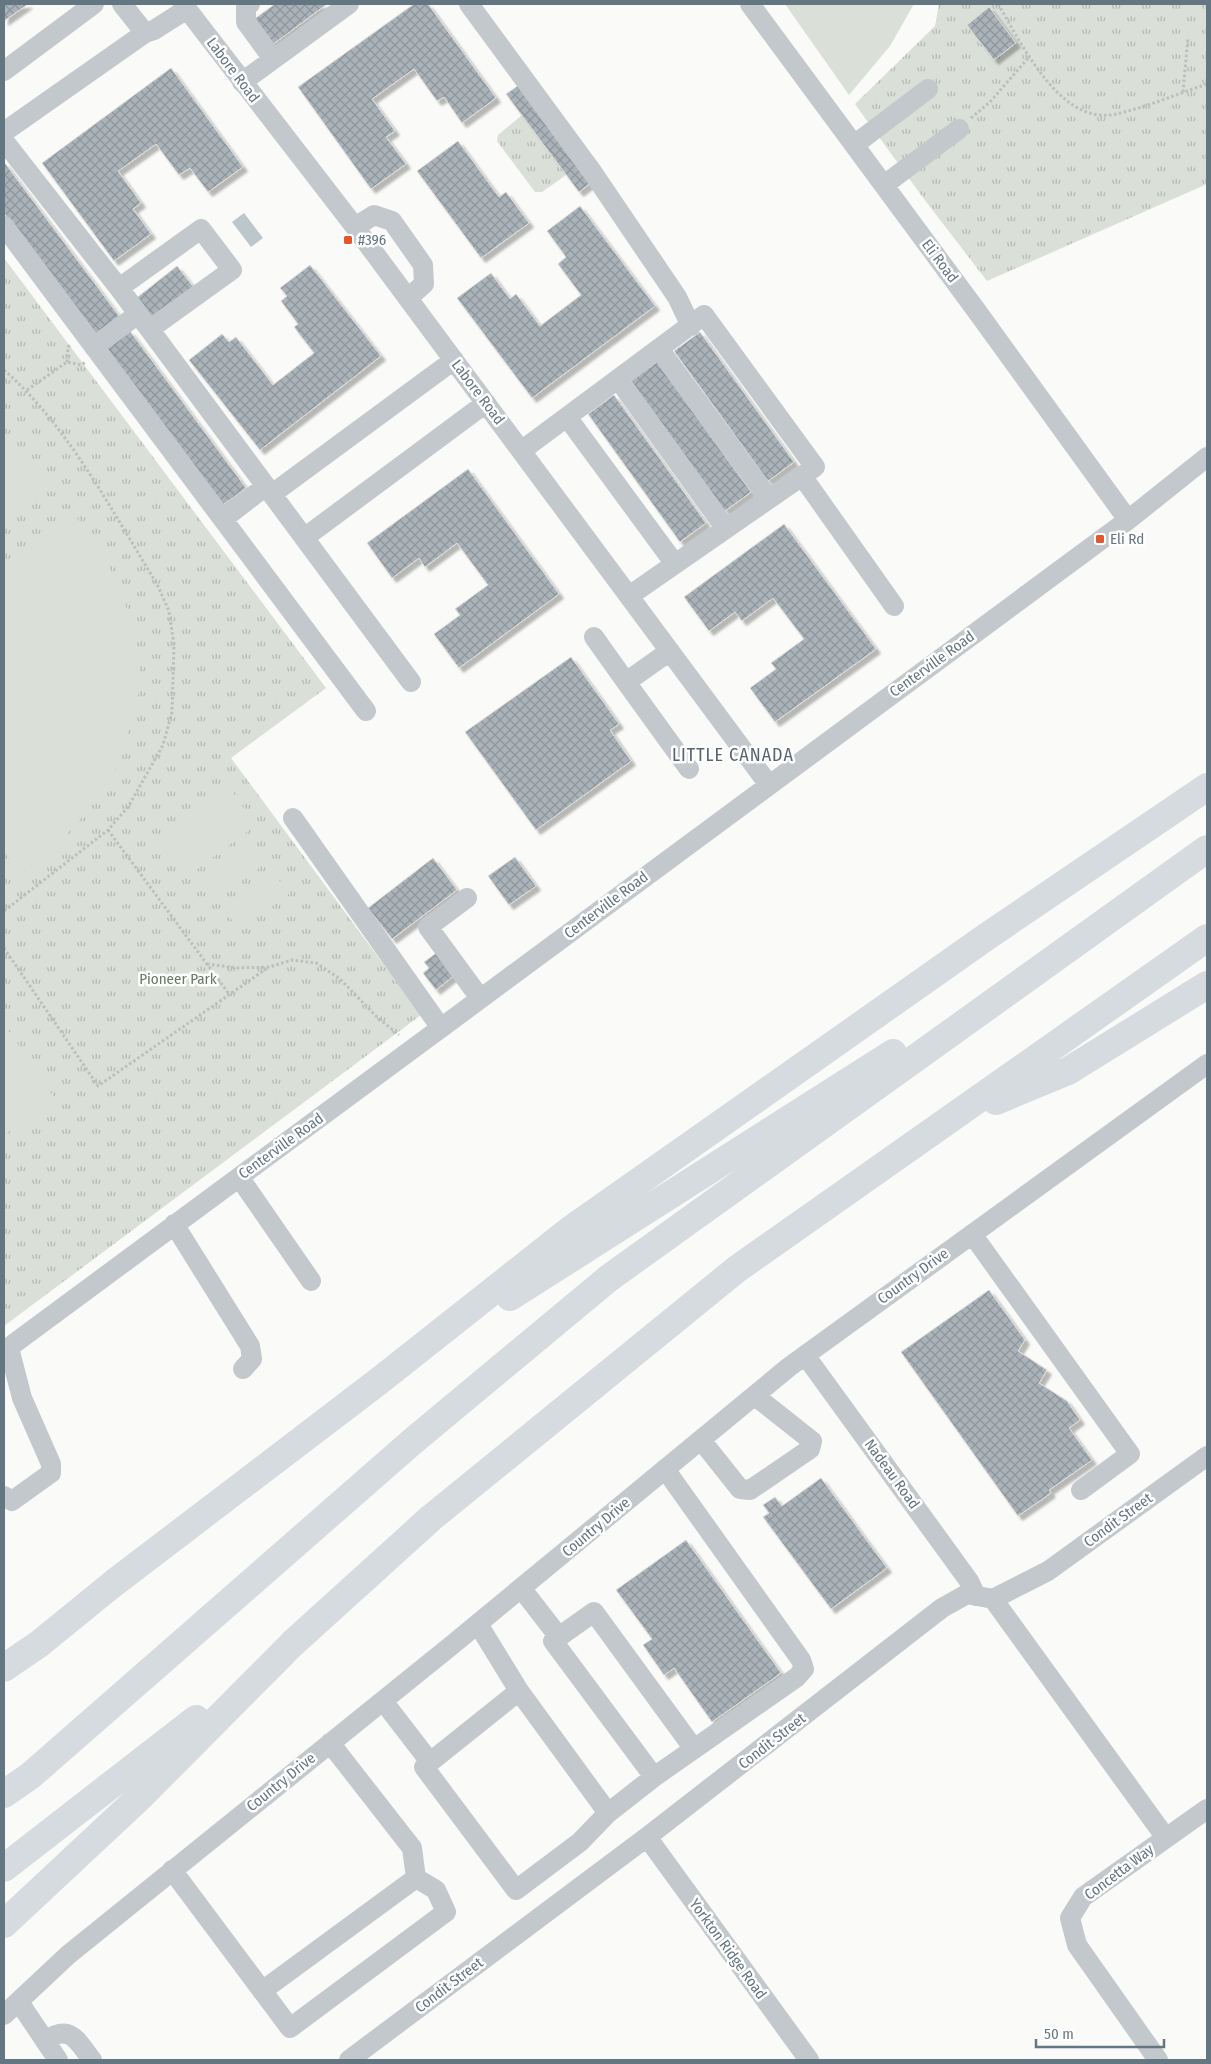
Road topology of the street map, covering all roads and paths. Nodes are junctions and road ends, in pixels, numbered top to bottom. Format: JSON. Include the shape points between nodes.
{"nodes":[{"id":1,"x":94,"y":4,"type":"edge"},
{"id":2,"x":122,"y":4,"type":"edge"},
{"id":3,"x":250,"y":4,"type":"edge"},
{"id":4,"x":349,"y":4,"type":"edge"},
{"id":5,"x":469,"y":4,"type":"edge"},
{"id":6,"x":750,"y":4,"type":"edge"},
{"id":7,"x":998,"y":4,"type":"edge"},
{"id":8,"x":185,"y":6,"type":"edge"},
{"id":9,"x":144,"y":33,"type":"junction"},
{"id":10,"x":1188,"y":37,"type":"dead end"},
{"id":11,"x":1029,"y":57,"type":"junction"},
{"id":12,"x":273,"y":59,"type":"junction"},
{"id":13,"x":4,"y":71,"type":"edge"},
{"id":14,"x":242,"y":82,"type":"junction"},
{"id":15,"x":1207,"y":84,"type":"edge"},
{"id":16,"x":928,"y":89,"type":"dead end"},
{"id":17,"x":1183,"y":92,"type":"junction"},
{"id":18,"x":959,"y":129,"type":"joint"},
{"id":19,"x":4,"y":132,"type":"edge"},
{"id":20,"x":4,"y":141,"type":"edge"},
{"id":21,"x":854,"y":145,"type":"junction"},
{"id":22,"x":884,"y":185,"type":"junction"},
{"id":23,"x":4,"y":226,"type":"edge"},
{"id":24,"x":355,"y":227,"type":"junction"},
{"id":25,"x":119,"y":288,"type":"junction"},
{"id":26,"x":408,"y":298,"type":"junction"},
{"id":27,"x":144,"y":322,"type":"junction"},
{"id":28,"x":691,"y":326,"type":"junction"},
{"id":29,"x":94,"y":347,"type":"junction"},
{"id":30,"x":659,"y":349,"type":"junction"},
{"id":31,"x":454,"y":360,"type":"junction"},
{"id":32,"x":67,"y":362,"type":"dead end"},
{"id":33,"x":4,"y":370,"type":"edge"},
{"id":34,"x":618,"y":379,"type":"junction"},
{"id":35,"x":26,"y":390,"type":"junction"},
{"id":36,"x":486,"y":403,"type":"junction"},
{"id":37,"x":567,"y":417,"type":"junction"},
{"id":38,"x":522,"y":451,"type":"junction"},
{"id":39,"x":1207,"y":458,"type":"edge"},
{"id":40,"x":802,"y":476,"type":"junction"},
{"id":41,"x":269,"y":490,"type":"junction"},
{"id":42,"x":769,"y":499,"type":"junction"},
{"id":43,"x":223,"y":519,"type":"junction"},
{"id":44,"x":1128,"y":520,"type":"junction"},
{"id":45,"x":726,"y":529,"type":"junction"},
{"id":46,"x":304,"y":538,"type":"junction"},
{"id":47,"x":675,"y":564,"type":"junction"},
{"id":48,"x":629,"y":596,"type":"junction"},
{"id":49,"x":894,"y":606,"type":"dead end"},
{"id":50,"x":594,"y":637,"type":"dead end"},
{"id":51,"x":670,"y":651,"type":"junction"},
{"id":52,"x":411,"y":682,"type":"dead end"},
{"id":53,"x":626,"y":682,"type":"junction"},
{"id":54,"x":366,"y":711,"type":"dead end"},
{"id":55,"x":689,"y":769,"type":"dead end"},
{"id":56,"x":769,"y":784,"type":"junction"},
{"id":57,"x":1207,"y":787,"type":"edge"},
{"id":58,"x":293,"y":818,"type":"dead end"},
{"id":59,"x":108,"y":830,"type":"junction"},
{"id":60,"x":1207,"y":849,"type":"edge"},
{"id":61,"x":1162,"y":882,"type":"junction"},
{"id":62,"x":467,"y":898,"type":"dead end"},
{"id":63,"x":4,"y":911,"type":"edge"},
{"id":64,"x":1207,"y":938,"type":"edge"},
{"id":65,"x":4,"y":948,"type":"edge"},
{"id":66,"x":207,"y":964,"type":"junction"},
{"id":67,"x":270,"y":967,"type":"junction"},
{"id":68,"x":1207,"y":985,"type":"edge"},
{"id":69,"x":229,"y":994,"type":"junction"},
{"id":70,"x":480,"y":998,"type":"junction"},
{"id":71,"x":441,"y":1028,"type":"junction"},
{"id":72,"x":399,"y":1035,"type":"dead end"},
{"id":73,"x":1207,"y":1064,"type":"edge"},
{"id":74,"x":951,"y":1119,"type":"junction"},
{"id":75,"x":239,"y":1177,"type":"junction"},
{"id":76,"x":174,"y":1224,"type":"junction"},
{"id":77,"x":972,"y":1234,"type":"junction"},
{"id":78,"x":311,"y":1281,"type":"dead end"},
{"id":79,"x":6,"y":1349,"type":"edge"},
{"id":80,"x":804,"y":1356,"type":"junction"},
{"id":81,"x":243,"y":1369,"type":"dead end"},
{"id":82,"x":378,"y":1381,"type":"junction"},
{"id":83,"x":755,"y":1396,"type":"junction"},
{"id":84,"x":701,"y":1440,"type":"junction"},
{"id":85,"x":1207,"y":1456,"type":"edge"},
{"id":86,"x":665,"y":1470,"type":"junction"},
{"id":87,"x":1081,"y":1490,"type":"dead end"},
{"id":88,"x":4,"y":1496,"type":"edge"},
{"id":89,"x":114,"y":1583,"type":"junction"},
{"id":90,"x":521,"y":1588,"type":"junction"},
{"id":91,"x":985,"y":1597,"type":"junction"},
{"id":92,"x":478,"y":1624,"type":"junction"},
{"id":93,"x":559,"y":1637,"type":"junction"},
{"id":94,"x":293,"y":1643,"type":"junction"},
{"id":95,"x":4,"y":1646,"type":"edge"},
{"id":96,"x":4,"y":1668,"type":"edge"},
{"id":97,"x":520,"y":1691,"type":"junction"},
{"id":98,"x":383,"y":1701,"type":"junction"},
{"id":99,"x":330,"y":1743,"type":"junction"},
{"id":100,"x":694,"y":1749,"type":"junction"},
{"id":101,"x":430,"y":1762,"type":"junction"},
{"id":102,"x":654,"y":1778,"type":"junction"},
{"id":103,"x":4,"y":1794,"type":"edge"},
{"id":104,"x":1207,"y":1809,"type":"edge"},
{"id":105,"x":608,"y":1812,"type":"junction"},
{"id":106,"x":647,"y":1837,"type":"junction"},
{"id":107,"x":1166,"y":1838,"type":"junction"},
{"id":108,"x":4,"y":1868,"type":"edge"},
{"id":109,"x":172,"y":1870,"type":"junction"},
{"id":110,"x":416,"y":1878,"type":"junction"},
{"id":111,"x":4,"y":1924,"type":"edge"},
{"id":112,"x":262,"y":1991,"type":"junction"},
{"id":113,"x":19,"y":2002,"type":"junction"},
{"id":114,"x":4,"y":2015,"type":"edge"},
{"id":115,"x":46,"y":2041,"type":"junction"},
{"id":116,"x":58,"y":2060,"type":"edge"},
{"id":117,"x":92,"y":2060,"type":"edge"},
{"id":118,"x":349,"y":2060,"type":"edge"},
{"id":119,"x":809,"y":2060,"type":"edge"},
{"id":120,"x":1158,"y":2060,"type":"edge"}],
"edges":[{"from":1,"to":13,"type":"street"},
{"from":2,"to":9,"type":"street"},
{"from":3,"to":12,"type":"street","via":[[246,7],[246,22]]},
{"from":4,"to":12,"type":"street"},
{"from":5,"to":28,"type":"street","via":[[593,173],[677,297]]},
{"from":6,"to":21,"type":"street","name":"Eli Road"},
{"from":7,"to":11,"type":"path"},
{"from":8,"to":9,"type":"street","via":[[154,30]]},
{"from":8,"to":14,"type":"street","name":"Labore Road"},
{"from":9,"to":19,"type":"street"},
{"from":10,"to":17,"type":"path"},
{"from":11,"to":17,"type":"path","via":[[1069,103],[1094,114],[1115,115]]},
{"from":11,"to":18,"type":"path","via":[[990,102]]},
{"from":12,"to":14,"type":"street"},
{"from":14,"to":24,"type":"street","name":"Labore Road"},
{"from":15,"to":17,"type":"path"},
{"from":16,"to":21,"type":"street"},
{"from":18,"to":22,"type":"street"},
{"from":20,"to":25,"type":"street"},
{"from":21,"to":22,"type":"street","name":"Eli Road"},
{"from":22,"to":44,"type":"street","name":"Eli Road"},
{"from":23,"to":29,"type":"street"},
{"from":24,"to":26,"type":"street","name":"Labore Road"},
{"from":24,"to":26,"type":"street","via":[[374,215],[392,221],[423,264],[424,284]]},
{"from":25,"to":27,"type":"street"},
{"from":25,"to":27,"type":"street","via":[[201,229],[232,270]]},
{"from":26,"to":31,"type":"street","name":"Labore Road"},
{"from":27,"to":29,"type":"street"},
{"from":27,"to":41,"type":"street"},
{"from":28,"to":30,"type":"street"},
{"from":28,"to":40,"type":"street","via":[[704,316],[816,467]]},
{"from":29,"to":43,"type":"street"},
{"from":30,"to":34,"type":"street"},
{"from":30,"to":42,"type":"street"},
{"from":31,"to":36,"type":"street","name":"Labore Road"},
{"from":31,"to":41,"type":"street"},
{"from":32,"to":35,"type":"path"},
{"from":33,"to":35,"type":"path"},
{"from":34,"to":37,"type":"street"},
{"from":34,"to":45,"type":"street"},
{"from":35,"to":59,"type":"path","via":[[58,427],[157,584],[169,611],[174,646],[172,712],[164,745],[128,807]]},
{"from":36,"to":38,"type":"street","name":"Labore Road"},
{"from":36,"to":46,"type":"street"},
{"from":37,"to":38,"type":"street"},
{"from":37,"to":47,"type":"street"},
{"from":38,"to":48,"type":"street","name":"Labore Road"},
{"from":39,"to":44,"type":"street","name":"Centerville Road"},
{"from":40,"to":42,"type":"street"},
{"from":40,"to":49,"type":"street"},
{"from":41,"to":43,"type":"street"},
{"from":41,"to":46,"type":"street"},
{"from":42,"to":45,"type":"street"},
{"from":43,"to":54,"type":"street"},
{"from":44,"to":56,"type":"street","name":"Centerville Road"},
{"from":45,"to":47,"type":"street"},
{"from":46,"to":52,"type":"street"},
{"from":47,"to":48,"type":"street"},
{"from":48,"to":51,"type":"street","name":"Labore Road"},
{"from":50,"to":53,"type":"street"},
{"from":51,"to":53,"type":"street"},
{"from":51,"to":56,"type":"street","name":"Labore Road"},
{"from":53,"to":55,"type":"street"},
{"from":56,"to":70,"type":"street","name":"Centerville Road"},
{"from":57,"to":82,"type":"highway","via":[[989,935],[570,1230]]},
{"from":58,"to":71,"type":"street"},
{"from":59,"to":63,"type":"path"},
{"from":59,"to":66,"type":"path"},
{"from":60,"to":61,"type":"highway"},
{"from":61,"to":82,"type":"highway"},
{"from":61,"to":103,"type":"highway","via":[[609,1278],[413,1441],[38,1769]]},
{"from":62,"to":70,"type":"street","via":[[428,928]]},
{"from":64,"to":74,"type":"highway"},
{"from":65,"to":69,"type":"path","via":[[98,1086]]},
{"from":66,"to":67,"type":"path","via":[[237,968]]},
{"from":66,"to":69,"type":"path"},
{"from":67,"to":69,"type":"path"},
{"from":67,"to":72,"type":"path","via":[[292,960],[316,963],[340,978]]},
{"from":68,"to":74,"type":"highway","via":[[1068,1071]]},
{"from":70,"to":71,"type":"street","name":"Centerville Road"},
{"from":71,"to":75,"type":"street","name":"Centerville Road"},
{"from":73,"to":77,"type":"street","name":"Country Drive"},
{"from":74,"to":94,"type":"highway","via":[[737,1269],[431,1518]]},
{"from":75,"to":76,"type":"street","name":"Centerville Road"},
{"from":75,"to":78,"type":"street"},
{"from":76,"to":79,"type":"street","name":"Centerville Road"},
{"from":76,"to":81,"type":"street","via":[[250,1346],[252,1359]]},
{"from":77,"to":80,"type":"street","name":"Country Drive"},
{"from":77,"to":87,"type":"street","via":[[1130,1454]]},
{"from":79,"to":88,"type":"street","via":[[22,1398],[51,1464],[51,1473],[12,1501]]},
{"from":80,"to":83,"type":"street","name":"Country Drive"},
{"from":80,"to":91,"type":"street","name":"Nadeau Road","via":[[969,1581]]},
{"from":82,"to":89,"type":"highway"},
{"from":83,"to":84,"type":"street","name":"Country Drive"},
{"from":83,"to":84,"type":"street","via":[[812,1442],[810,1449],[750,1490],[740,1489]]},
{"from":84,"to":86,"type":"street","name":"Country Drive"},
{"from":85,"to":91,"type":"street","name":"Condit Street","via":[[1048,1571]]},
{"from":86,"to":90,"type":"street","name":"Country Drive"},
{"from":86,"to":100,"type":"street","via":[[801,1660],[804,1669]]},
{"from":89,"to":95,"type":"highway"},
{"from":89,"to":96,"type":"highway","via":[[40,1644]]},
{"from":90,"to":92,"type":"street","name":"Country Drive"},
{"from":90,"to":93,"type":"street"},
{"from":91,"to":106,"type":"street","name":"Condit Street","via":[[967,1594],[942,1608]]},
{"from":91,"to":107,"type":"street","name":"Nadeau Road"},
{"from":92,"to":97,"type":"street"},
{"from":92,"to":98,"type":"street","name":"Country Drive"},
{"from":93,"to":100,"type":"street","via":[[594,1612]]},
{"from":93,"to":102,"type":"street","via":[[553,1641]]},
{"from":94,"to":108,"type":"highway"},
{"from":94,"to":111,"type":"highway","via":[[141,1796]]},
{"from":97,"to":101,"type":"street"},
{"from":97,"to":105,"type":"street"},
{"from":98,"to":99,"type":"street","name":"Country Drive"},
{"from":98,"to":101,"type":"street"},
{"from":99,"to":109,"type":"street","name":"Country Drive"},
{"from":99,"to":110,"type":"street","via":[[412,1848]]},
{"from":100,"to":102,"type":"street"},
{"from":101,"to":105,"type":"street","via":[[424,1767],[516,1890],[580,1842]]},
{"from":102,"to":105,"type":"street"},
{"from":104,"to":107,"type":"street","name":"Concetta Way"},
{"from":106,"to":118,"type":"street","name":"Condit Street"},
{"from":106,"to":119,"type":"street","name":"Yorkton Ridge Road"},
{"from":107,"to":120,"type":"street","name":"Concetta Way","via":[[1083,1897],[1070,1918],[1077,1945]]},
{"from":109,"to":112,"type":"street"},
{"from":109,"to":113,"type":"street","name":"Country Drive","via":[[68,1955]]},
{"from":110,"to":112,"type":"street"},
{"from":110,"to":112,"type":"street","via":[[436,1890],[446,1912],[290,2028]]},
{"from":113,"to":114,"type":"street","name":"Country Drive"},
{"from":113,"to":115,"type":"street"},
{"from":115,"to":116,"type":"street"},
{"from":115,"to":117,"type":"street","via":[[67,2032]]}]}
